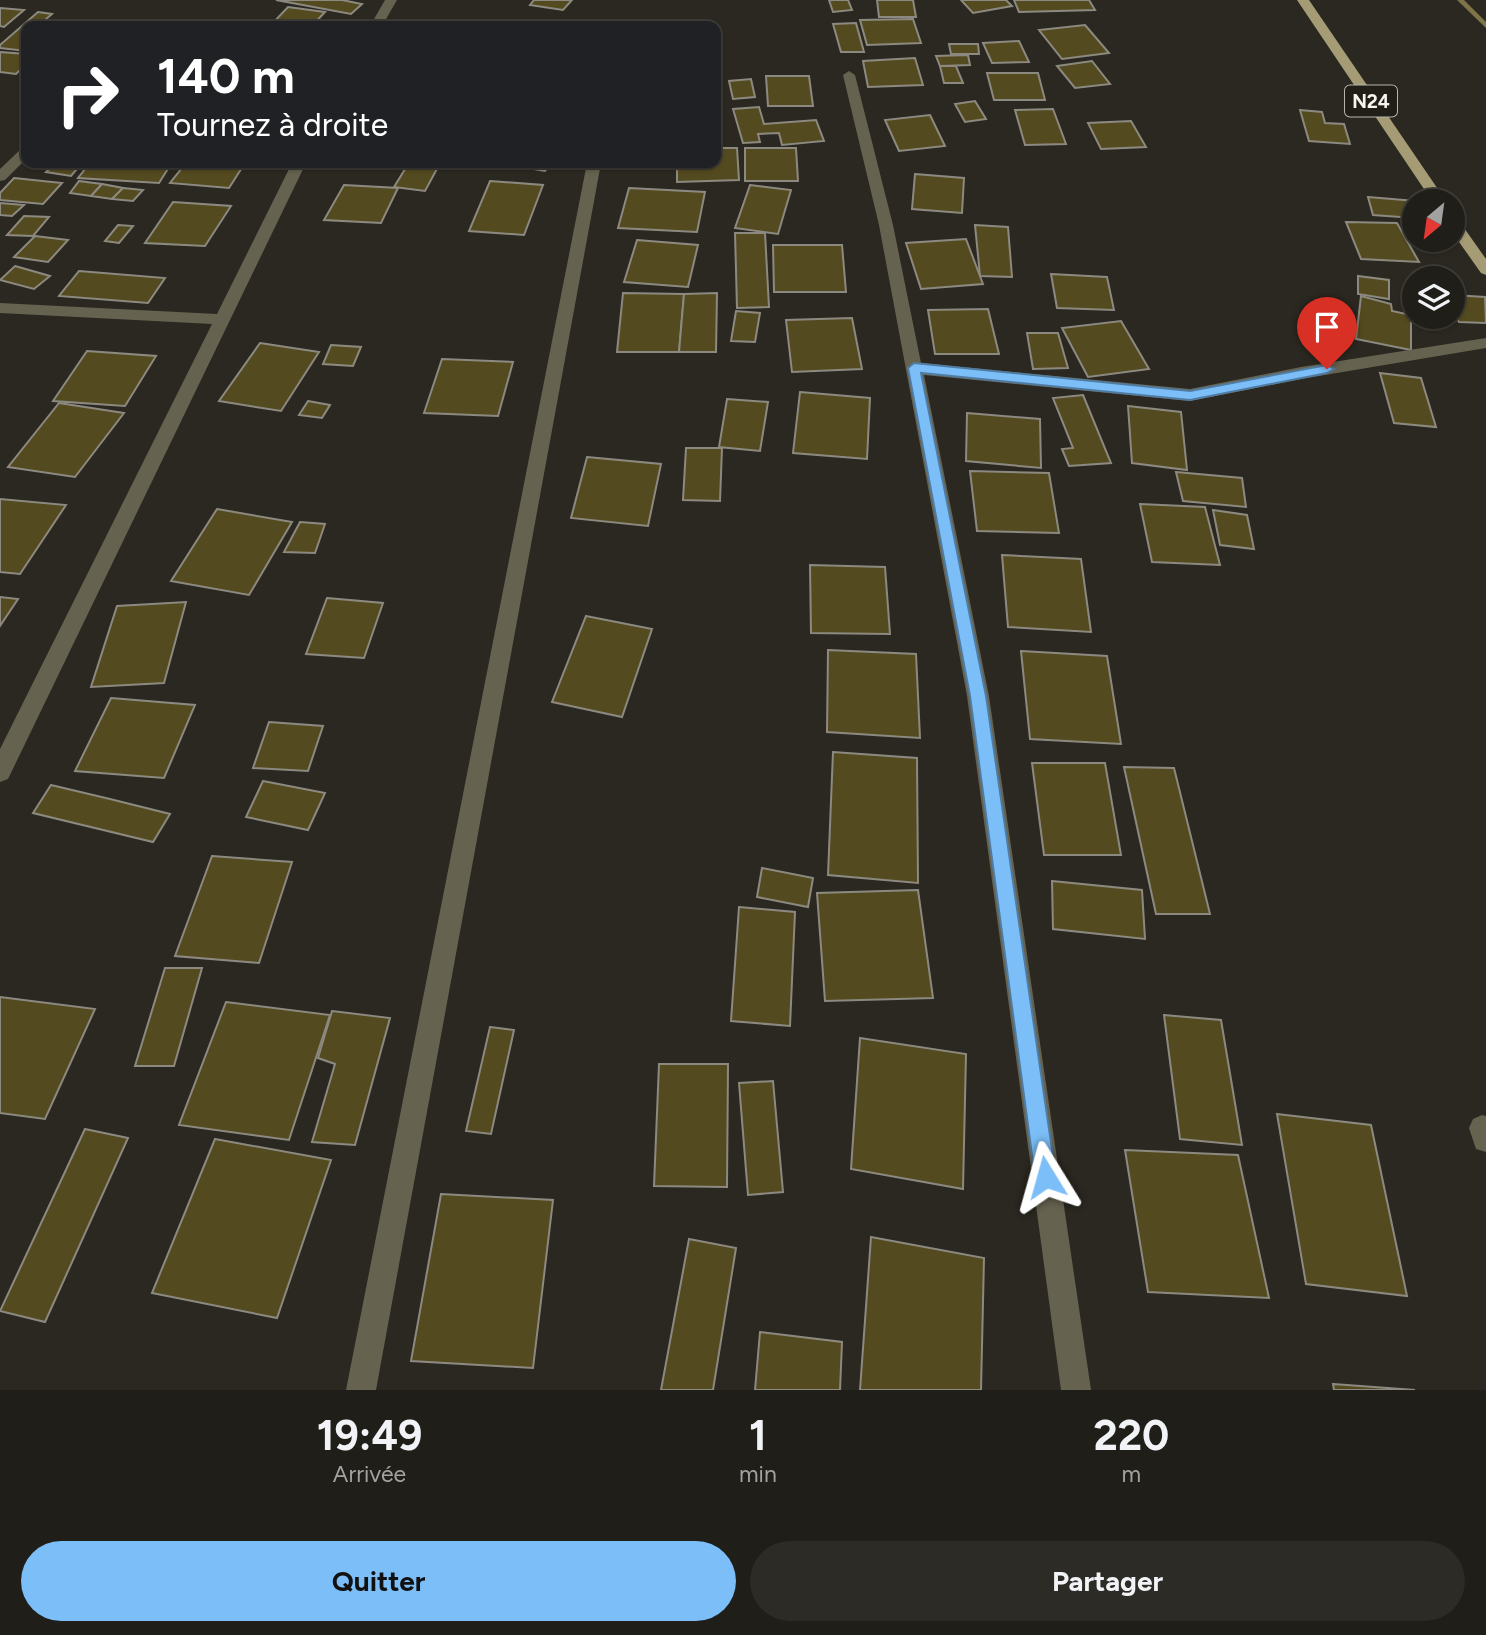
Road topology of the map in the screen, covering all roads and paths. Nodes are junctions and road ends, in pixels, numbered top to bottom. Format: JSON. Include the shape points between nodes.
{"nodes":[{"id":1,"x":391,"y":0,"type":"edge"},
{"id":2,"x":1303,"y":0,"type":"edge"},
{"id":3,"x":379,"y":21,"type":"edge"},
{"id":4,"x":849,"y":75,"type":"dead end"},
{"id":5,"x":21,"y":157,"type":"edge"},
{"id":6,"x":297,"y":168,"type":"edge"},
{"id":7,"x":593,"y":168,"type":"edge"},
{"id":8,"x":0,"y":177,"type":"edge"},
{"id":9,"x":1431,"y":189,"type":"edge"},
{"id":10,"x":1465,"y":240,"type":"edge"},
{"id":11,"x":1486,"y":270,"type":"edge"},
{"id":12,"x":0,"y":308,"type":"edge"},
{"id":13,"x":222,"y":319,"type":"junction"},
{"id":14,"x":1486,"y":343,"type":"edge"},
{"id":15,"x":914,"y":368,"type":"junction"},
{"id":16,"x":0,"y":772,"type":"edge"},
{"id":17,"x":360,"y":1390,"type":"edge"},
{"id":18,"x":1076,"y":1390,"type":"edge"}],
"edges":[{"from":1,"to":3,"type":"street"},
{"from":2,"to":9,"type":"main road","number":"N24"},
{"from":4,"to":15,"type":"street","via":[[886,225]]},
{"from":5,"to":8,"type":"street"},
{"from":6,"to":13,"type":"street"},
{"from":7,"to":17,"type":"street"},
{"from":10,"to":11,"type":"main road"},
{"from":12,"to":13,"type":"street"},
{"from":13,"to":16,"type":"street"},
{"from":14,"to":15,"type":"street","via":[[1190,395]]},
{"from":15,"to":18,"type":"street","via":[[978,696]]}]}
